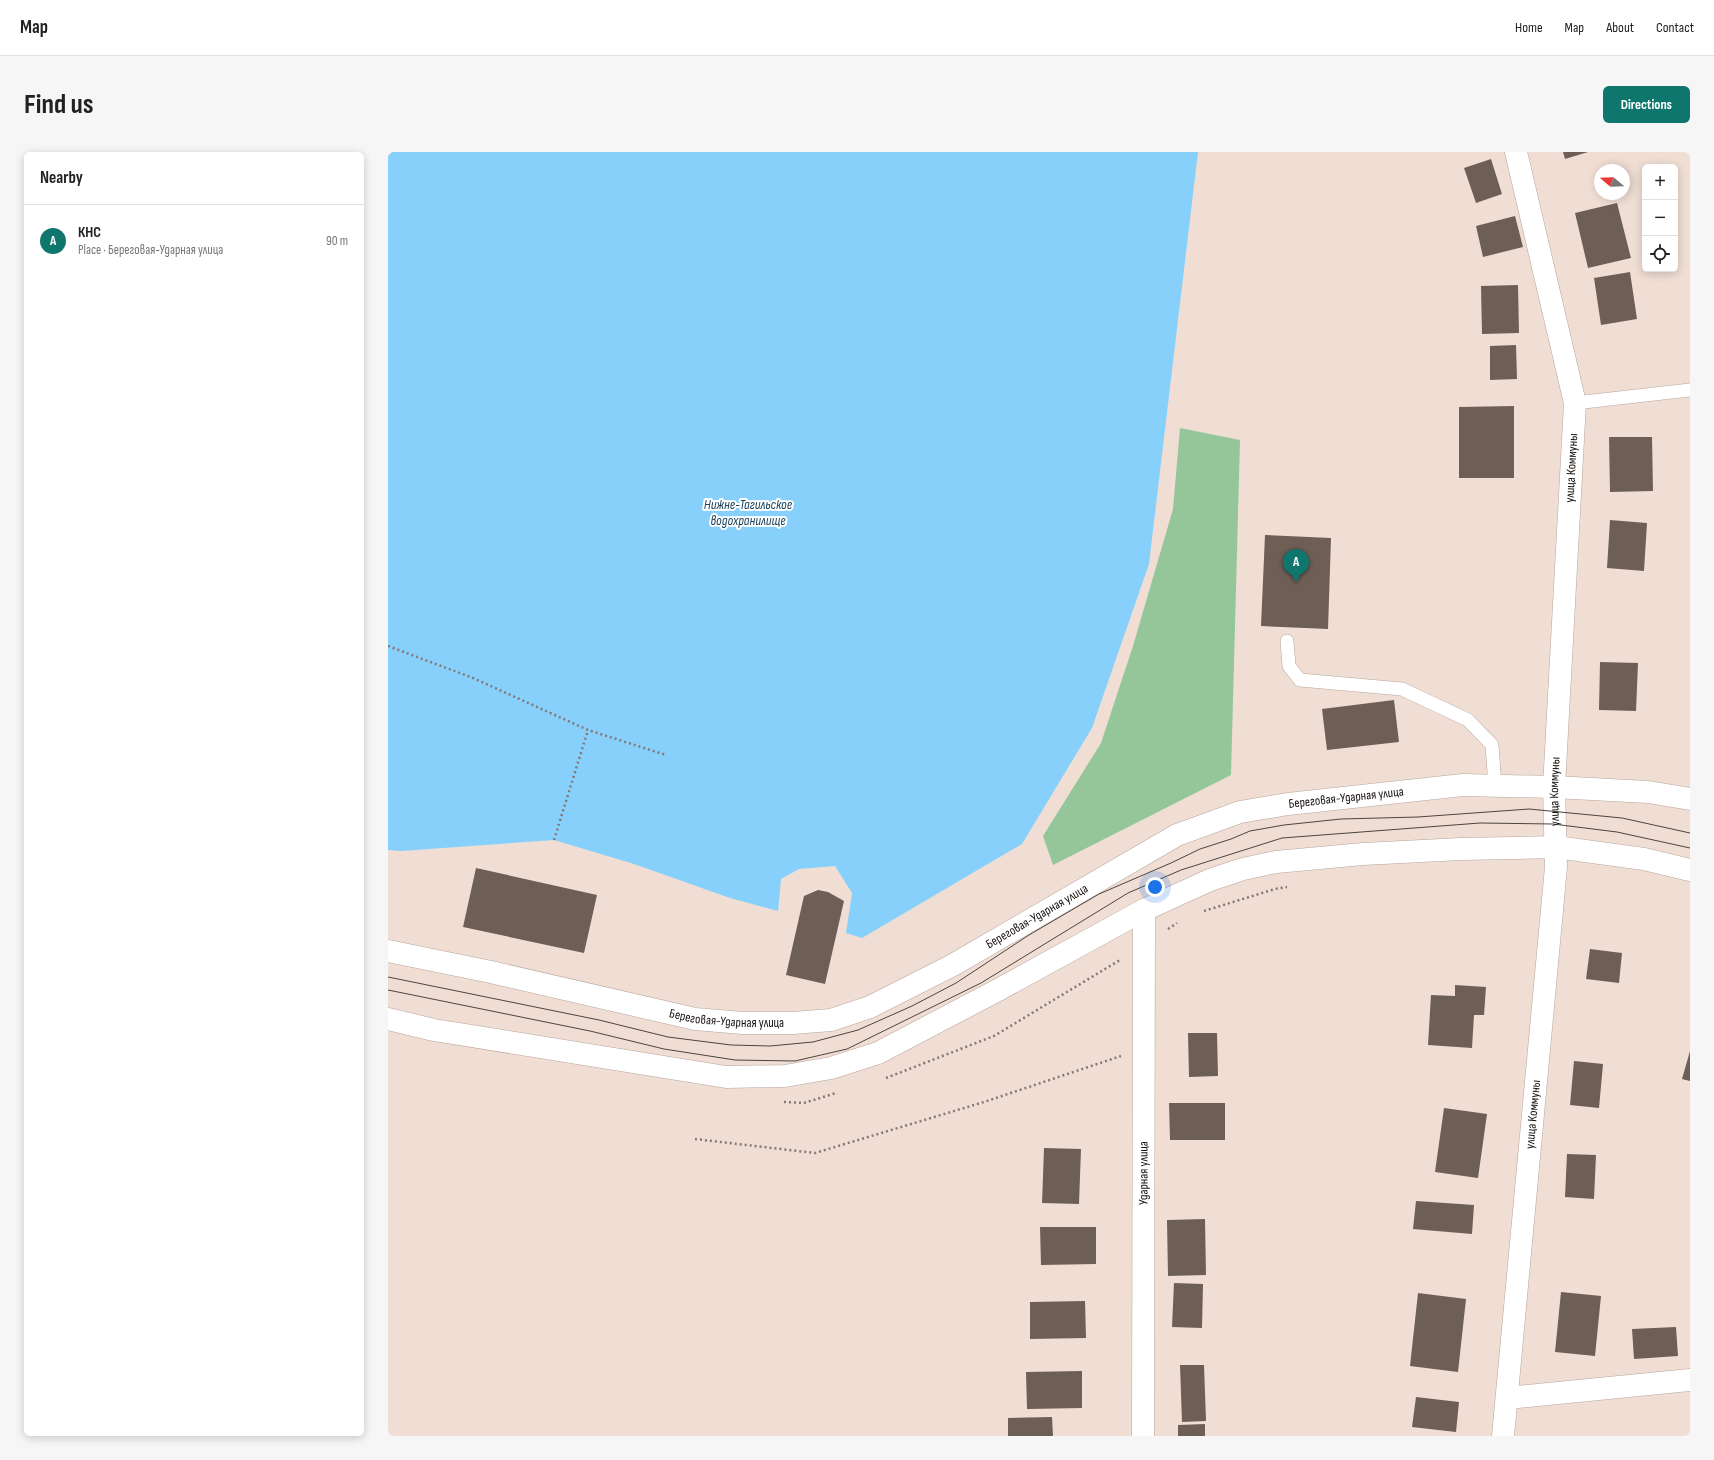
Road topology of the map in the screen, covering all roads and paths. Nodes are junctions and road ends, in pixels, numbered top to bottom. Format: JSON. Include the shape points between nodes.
{"nodes":[{"id":1,"x":1516,"y":152,"type":"edge"},
{"id":2,"x":1690,"y":390,"type":"edge"},
{"id":3,"x":1575,"y":403,"type":"junction"},
{"id":4,"x":1287,"y":641,"type":"dead end"},
{"id":5,"x":388,"y":646,"type":"edge"},
{"id":6,"x":588,"y":730,"type":"junction"},
{"id":7,"x":666,"y":755,"type":"dead end"},
{"id":8,"x":1495,"y":786,"type":"junction"},
{"id":9,"x":1554,"y":787,"type":"junction"},
{"id":10,"x":1690,"y":799,"type":"edge"},
{"id":11,"x":554,"y":840,"type":"dead end"},
{"id":12,"x":1556,"y":847,"type":"junction"},
{"id":13,"x":1690,"y":870,"type":"edge"},
{"id":14,"x":1144,"y":910,"type":"junction"},
{"id":15,"x":388,"y":951,"type":"edge"},
{"id":16,"x":388,"y":1019,"type":"edge"},
{"id":17,"x":1144,"y":1048,"type":"junction"},
{"id":18,"x":695,"y":1139,"type":"dead end"},
{"id":19,"x":1690,"y":1380,"type":"edge"},
{"id":20,"x":1507,"y":1398,"type":"junction"},
{"id":21,"x":1143,"y":1436,"type":"edge"},
{"id":22,"x":1503,"y":1436,"type":"edge"}],
"edges":[{"from":1,"to":3,"type":"main road","name":"улица Коммуны"},
{"from":2,"to":3,"type":"lane"},
{"from":3,"to":9,"type":"main road","name":"улица Коммуны"},
{"from":4,"to":8,"type":"lane","via":[[1289,666],[1300,680],[1402,689],[1468,720],[1492,745]]},
{"from":5,"to":6,"type":"path","via":[[473,678]]},
{"from":6,"to":7,"type":"path"},
{"from":6,"to":11,"type":"path"},
{"from":8,"to":9,"type":"main road","name":"Береговая-Ударная улица"},
{"from":8,"to":15,"type":"main road","name":"Береговая-Ударная улица","via":[[1463,785],[1288,804],[1240,812],[1177,835],[953,965],[870,1007],[831,1020],[793,1024],[695,1019]]},
{"from":9,"to":10,"type":"main road","name":"Береговая-Ударная улица","via":[[1648,792]]},
{"from":9,"to":12,"type":"main road","name":"улица Коммуны"},
{"from":12,"to":13,"type":"main road","via":[[1644,859]]},
{"from":12,"to":14,"type":"main road","via":[[1454,849],[1276,862],[1210,880]]},
{"from":12,"to":20,"type":"main road","name":"улица Коммуны"},
{"from":14,"to":16,"type":"main road","via":[[878,1053],[831,1068],[785,1076],[719,1076],[434,1030]]},
{"from":14,"to":17,"type":"main road","name":"Ударная улица"},
{"from":17,"to":18,"type":"path","via":[[984,1102],[815,1153]]},
{"from":17,"to":21,"type":"main road","name":"Ударная улица"},
{"from":19,"to":20,"type":"main road"},
{"from":20,"to":22,"type":"main road","name":"улица Коммуны"}]}
